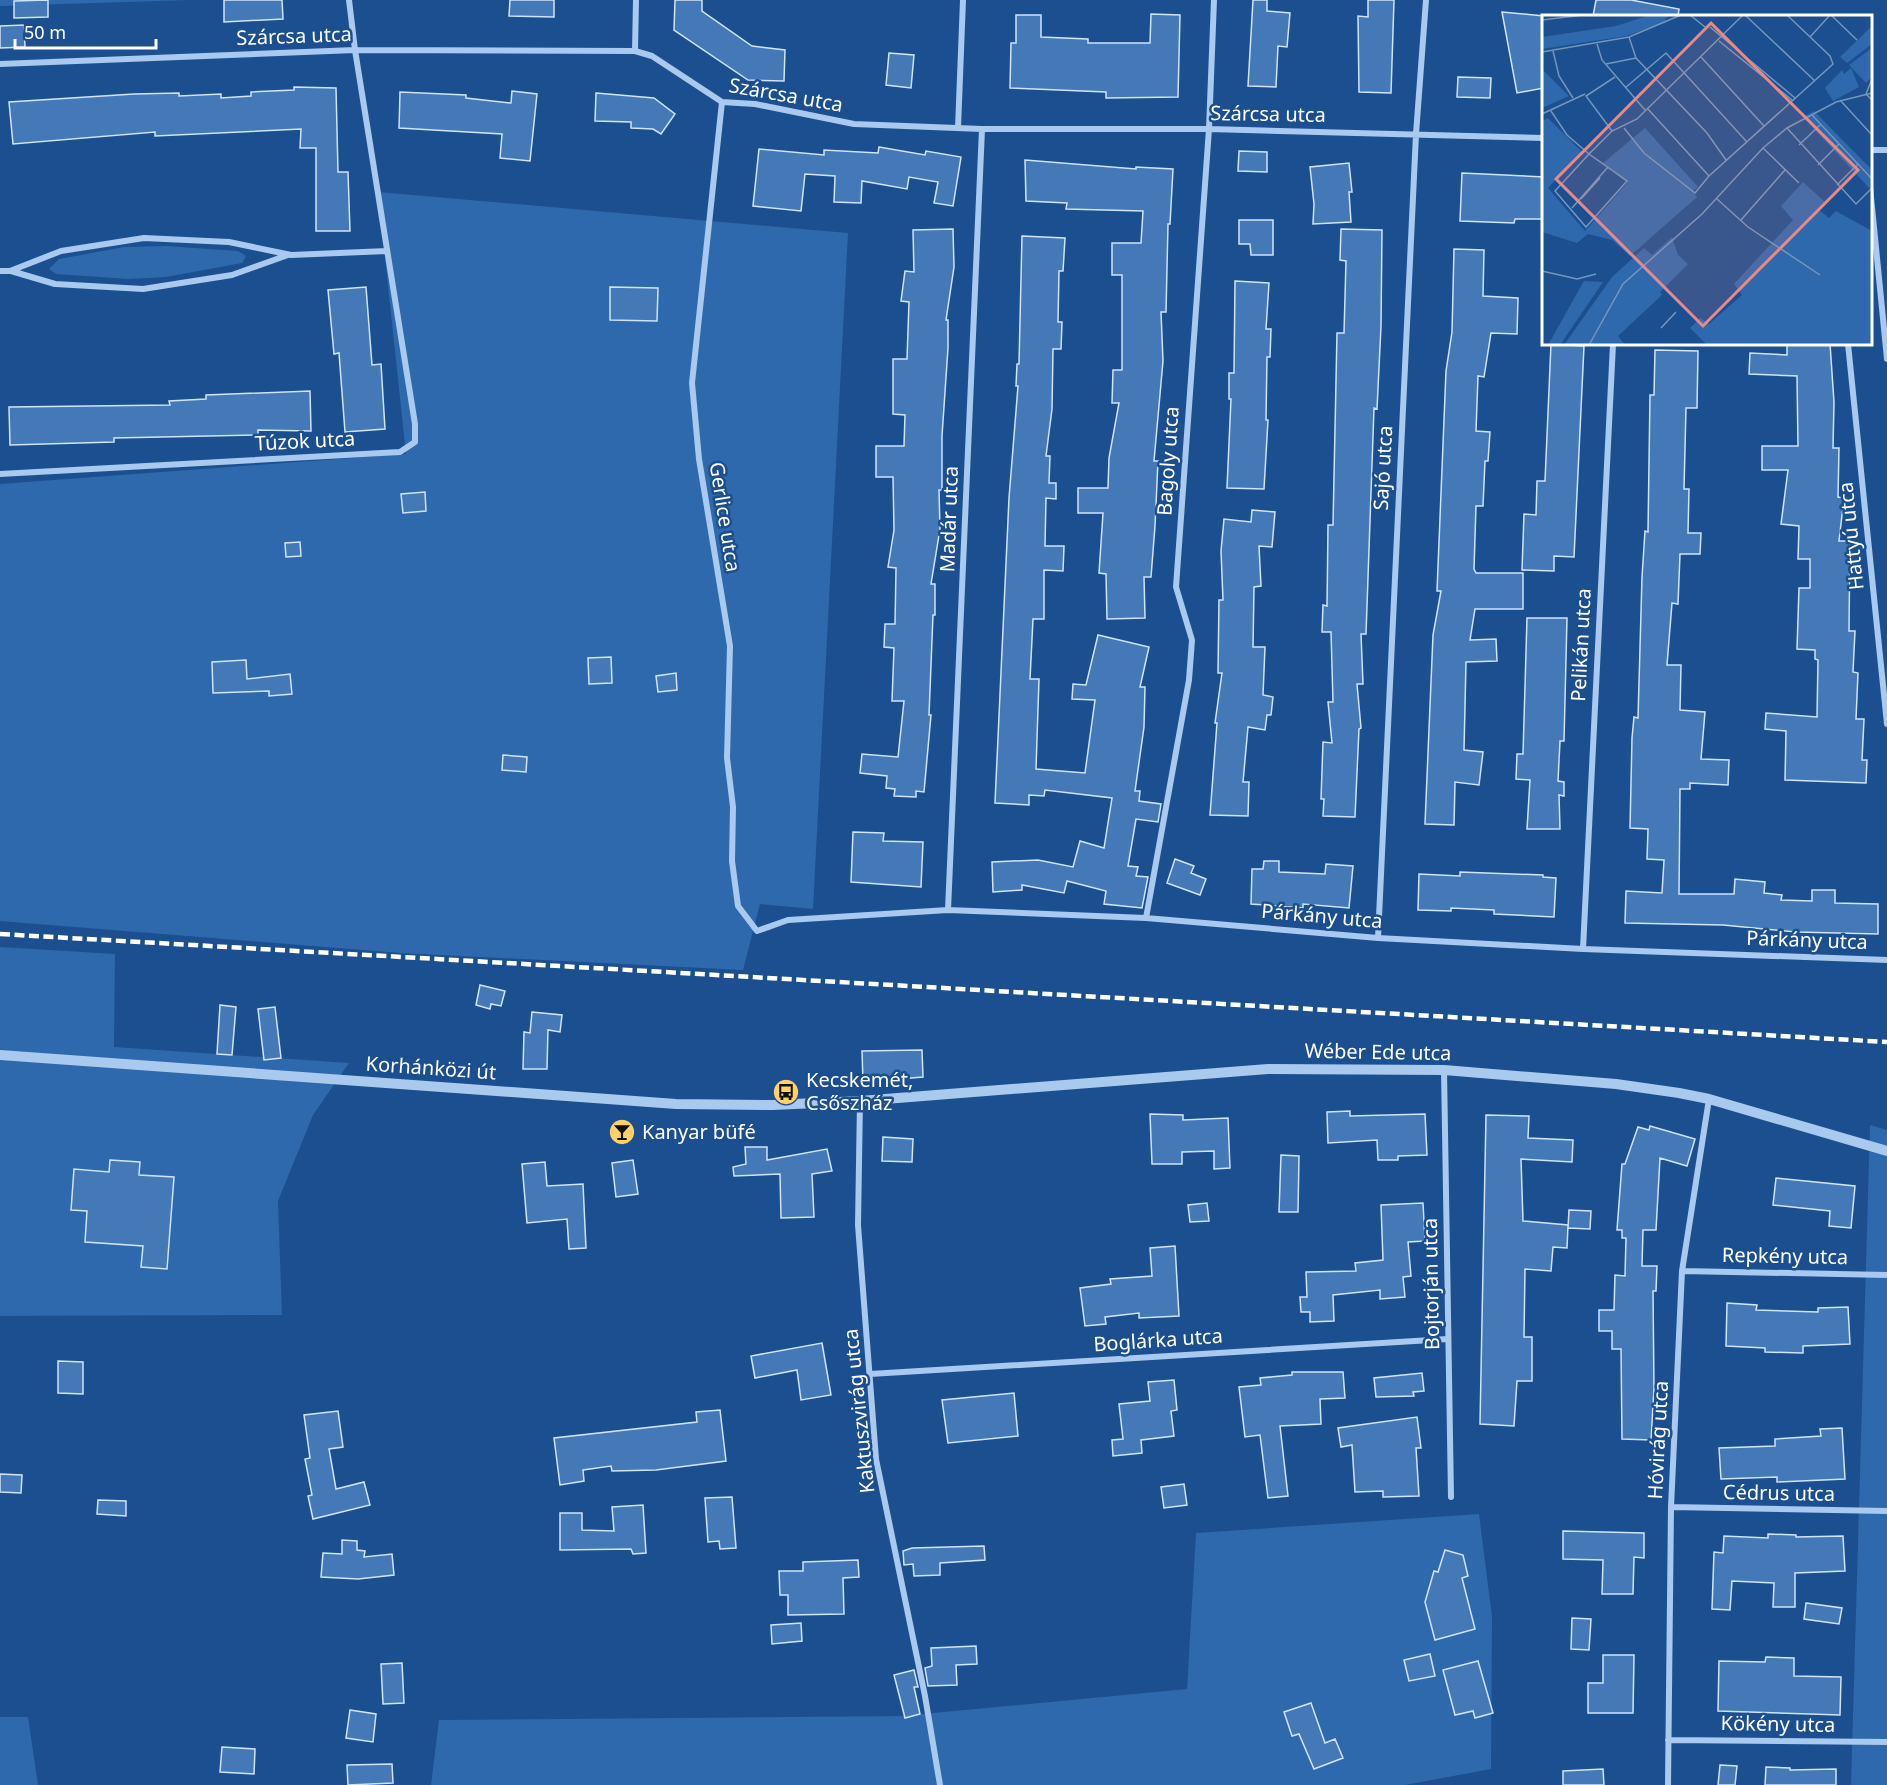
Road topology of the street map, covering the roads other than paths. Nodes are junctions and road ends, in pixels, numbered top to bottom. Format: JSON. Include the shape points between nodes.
{"nodes":[{"id":1,"x":350,"y":0,"type":"edge"},
{"id":2,"x":636,"y":0,"type":"edge"},
{"id":3,"x":963,"y":0,"type":"edge"},
{"id":4,"x":1214,"y":0,"type":"edge"},
{"id":5,"x":1426,"y":0,"type":"edge"},
{"id":6,"x":355,"y":50,"type":"junction"},
{"id":7,"x":635,"y":51,"type":"junction"},
{"id":8,"x":0,"y":64,"type":"edge"},
{"id":9,"x":722,"y":102,"type":"junction"},
{"id":10,"x":958,"y":128,"type":"junction"},
{"id":11,"x":982,"y":129,"type":"junction"},
{"id":12,"x":1209,"y":129,"type":"junction"},
{"id":13,"x":1416,"y":134,"type":"junction"},
{"id":14,"x":1542,"y":138,"type":"edge"},
{"id":15,"x":1872,"y":207,"type":"edge"},
{"id":16,"x":387,"y":251,"type":"junction"},
{"id":17,"x":291,"y":255,"type":"junction"},
{"id":18,"x":0,"y":271,"type":"edge"},
{"id":19,"x":10,"y":271,"type":"junction"},
{"id":20,"x":1613,"y":345,"type":"edge"},
{"id":21,"x":1848,"y":345,"type":"edge"},
{"id":22,"x":1887,"y":359,"type":"edge"},
{"id":23,"x":0,"y":474,"type":"edge"},
{"id":24,"x":1887,"y":724,"type":"edge"},
{"id":25,"x":948,"y":910,"type":"junction"},
{"id":26,"x":1146,"y":918,"type":"junction"},
{"id":27,"x":757,"y":931,"type":"joint"},
{"id":28,"x":1378,"y":938,"type":"junction"},
{"id":29,"x":1582,"y":949,"type":"junction"},
{"id":30,"x":1887,"y":960,"type":"edge"},
{"id":31,"x":0,"y":1055,"type":"edge"},
{"id":32,"x":1444,"y":1070,"type":"junction"},
{"id":33,"x":1709,"y":1099,"type":"junction"},
{"id":34,"x":860,"y":1101,"type":"junction"},
{"id":35,"x":1887,"y":1151,"type":"edge"},
{"id":36,"x":1682,"y":1270,"type":"junction"},
{"id":37,"x":1887,"y":1275,"type":"edge"},
{"id":38,"x":1448,"y":1338,"type":"junction"},
{"id":39,"x":870,"y":1374,"type":"junction"},
{"id":40,"x":1450,"y":1497,"type":"dead end"},
{"id":41,"x":1671,"y":1507,"type":"junction"},
{"id":42,"x":1887,"y":1511,"type":"edge"},
{"id":43,"x":1668,"y":1740,"type":"junction"},
{"id":44,"x":1887,"y":1742,"type":"edge"},
{"id":45,"x":940,"y":1785,"type":"edge"},
{"id":46,"x":1668,"y":1785,"type":"edge"}],
"edges":[{"from":1,"to":6,"type":"street","name":"Túzok utca"},
{"from":2,"to":7,"type":"street"},
{"from":3,"to":10,"type":"street"},
{"from":4,"to":12,"type":"street","name":"Bagoly utca"},
{"from":5,"to":13,"type":"street","name":"Sajó utca"},
{"from":6,"to":7,"type":"street","name":"Szárcsa utca"},
{"from":6,"to":8,"type":"street","name":"Szárcsa utca"},
{"from":6,"to":16,"type":"street","name":"Túzok utca"},
{"from":7,"to":9,"type":"street","name":"Szárcsa utca","via":[[652,56]]},
{"from":9,"to":10,"type":"street","name":"Szárcsa utca","via":[[755,104],[854,124]]},
{"from":9,"to":27,"type":"street","name":"Gerlice utca","via":[[692,382],[699,459],[730,646],[727,758],[733,807],[732,861],[738,906]]},
{"from":10,"to":11,"type":"street","name":"Szárcsa utca"},
{"from":11,"to":12,"type":"street","name":"Szárcsa utca"},
{"from":11,"to":25,"type":"street","name":"Madár utca"},
{"from":12,"to":13,"type":"street","name":"Szárcsa utca"},
{"from":12,"to":26,"type":"street","name":"Bagoly utca","via":[[1176,587],[1192,640],[1189,680]]},
{"from":13,"to":14,"type":"street","name":"Szárcsa utca"},
{"from":13,"to":28,"type":"street","name":"Sajó utca"},
{"from":15,"to":22,"type":"street"},
{"from":16,"to":17,"type":"street"},
{"from":16,"to":23,"type":"street","name":"Túzok utca","via":[[415,424],[415,442],[400,452]]},
{"from":17,"to":19,"type":"street","via":[[229,242],[144,238],[61,251]]},
{"from":17,"to":19,"type":"street","via":[[232,275],[143,289],[55,284]]},
{"from":18,"to":19,"type":"street"},
{"from":20,"to":29,"type":"street","name":"Pelikán utca"},
{"from":21,"to":24,"type":"street","name":"Hattyú utca"},
{"from":25,"to":26,"type":"street","name":"Párkány utca"},
{"from":25,"to":27,"type":"street","name":"Párkány utca","via":[[788,920]]},
{"from":26,"to":28,"type":"street","name":"Párkány utca"},
{"from":28,"to":29,"type":"street","name":"Párkány utca"},
{"from":29,"to":30,"type":"street","name":"Párkány utca"},
{"from":31,"to":34,"type":"street","name":"Korhánközi út","via":[[676,1104]]},
{"from":32,"to":33,"type":"street","name":"Wéber Ede utca","via":[[1616,1084]]},
{"from":32,"to":34,"type":"street","name":"Wéber Ede utca","via":[[1268,1070]]},
{"from":32,"to":38,"type":"street","name":"Bojtorján utca"},
{"from":33,"to":35,"type":"street","name":"Wéber Ede utca"},
{"from":33,"to":36,"type":"street","name":"Hóvirág utca"},
{"from":34,"to":39,"type":"street","name":"Kaktuszvirág utca","via":[[858,1225]]},
{"from":36,"to":37,"type":"street","name":"Repkény utca"},
{"from":36,"to":41,"type":"street","name":"Hóvirág utca"},
{"from":38,"to":39,"type":"street","name":"Boglárka utca"},
{"from":38,"to":40,"type":"street","name":"Bojtorján utca"},
{"from":39,"to":45,"type":"street","name":"Kaktuszvirág utca","via":[[876,1459]]},
{"from":41,"to":42,"type":"street","name":"Cédrus utca"},
{"from":41,"to":43,"type":"street","name":"Hóvirág utca"},
{"from":43,"to":44,"type":"street","name":"Kökény utca"},
{"from":43,"to":46,"type":"street","name":"Hóvirág utca"}]}
